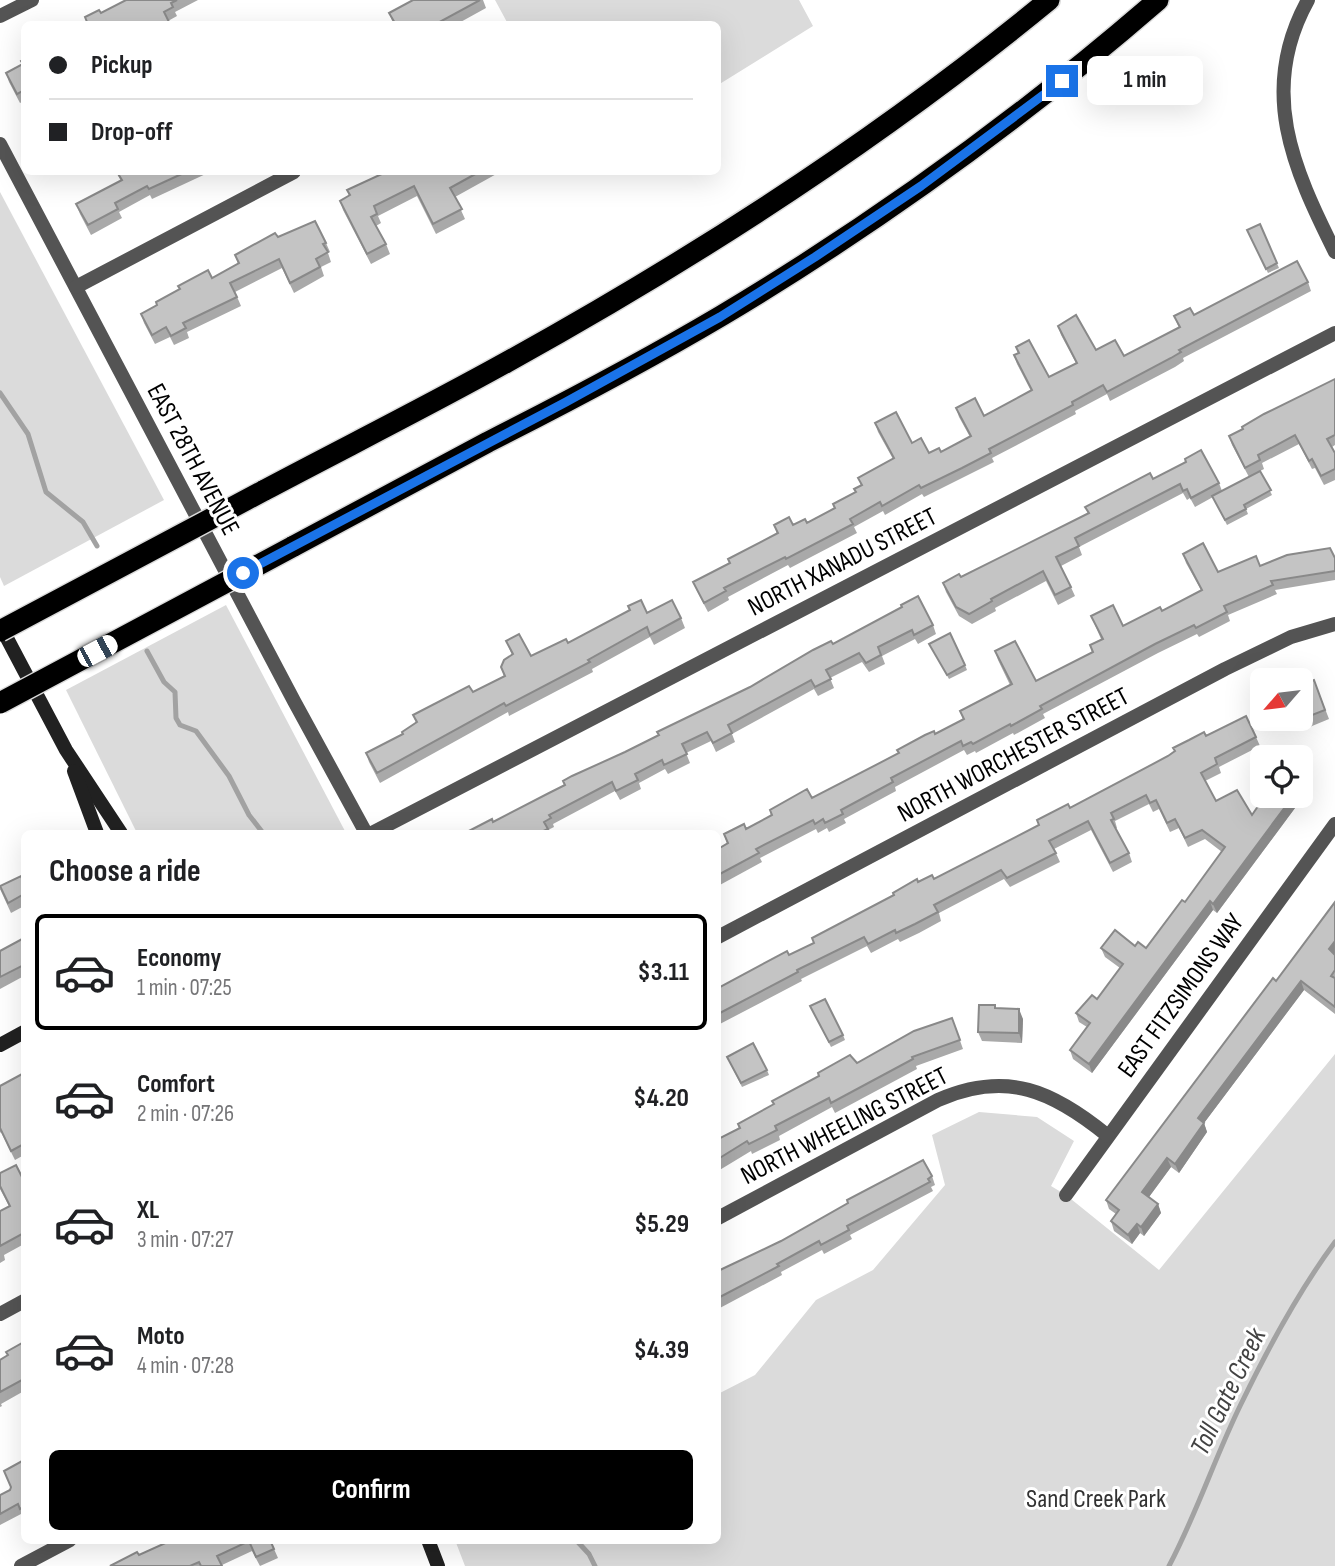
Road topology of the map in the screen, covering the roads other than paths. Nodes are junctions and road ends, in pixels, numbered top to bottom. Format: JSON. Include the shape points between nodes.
{"nodes":[{"id":1,"x":32,"y":0,"type":"edge"},
{"id":2,"x":1049,"y":0,"type":"edge"},
{"id":3,"x":1158,"y":0,"type":"edge"},
{"id":4,"x":1308,"y":0,"type":"edge"},
{"id":5,"x":0,"y":16,"type":"edge"},
{"id":6,"x":0,"y":144,"type":"edge"},
{"id":7,"x":288,"y":175,"type":"edge"},
{"id":8,"x":1335,"y":251,"type":"edge"},
{"id":9,"x":76,"y":287,"type":"junction"},
{"id":10,"x":1335,"y":333,"type":"edge"},
{"id":11,"x":1335,"y":624,"type":"edge"},
{"id":12,"x":0,"y":625,"type":"edge"},
{"id":13,"x":0,"y":631,"type":"edge"},
{"id":14,"x":0,"y":703,"type":"edge"},
{"id":15,"x":66,"y":750,"type":"junction"},
{"id":16,"x":1335,"y":824,"type":"edge"},
{"id":17,"x":96,"y":830,"type":"edge"},
{"id":18,"x":119,"y":830,"type":"edge"},
{"id":19,"x":364,"y":830,"type":"edge"},
{"id":20,"x":378,"y":830,"type":"edge"},
{"id":21,"x":1323,"y":841,"type":"junction"},
{"id":22,"x":1335,"y":851,"type":"edge"},
{"id":23,"x":721,"y":935,"type":"edge"},
{"id":24,"x":21,"y":1034,"type":"edge"},
{"id":25,"x":0,"y":1045,"type":"edge"},
{"id":26,"x":1108,"y":1136,"type":"junction"},
{"id":27,"x":1066,"y":1195,"type":"dead end"},
{"id":28,"x":721,"y":1216,"type":"edge"},
{"id":29,"x":21,"y":1303,"type":"edge"},
{"id":30,"x":0,"y":1314,"type":"edge"},
{"id":31,"x":62,"y":1544,"type":"edge"},
{"id":32,"x":430,"y":1544,"type":"edge"},
{"id":33,"x":21,"y":1566,"type":"edge"},
{"id":34,"x":438,"y":1566,"type":"edge"}],
"edges":[{"from":1,"to":5,"type":"street"},
{"from":2,"to":13,"type":"highway","bridge":true,"via":[[898,116],[704,246],[507,362]]},
{"from":3,"to":14,"type":"highway","bridge":true,"via":[[1101,50],[911,192],[684,338]]},
{"from":4,"to":8,"type":"street","via":[[1289,46],[1283,94],[1286,128],[1302,184]]},
{"from":6,"to":9,"type":"street","name":"EAST 28TH AVENUE"},
{"from":7,"to":9,"type":"street"},
{"from":9,"to":19,"type":"street","name":"EAST 28TH AVENUE"},
{"from":10,"to":20,"type":"street","name":"NORTH XANADU STREET"},
{"from":11,"to":23,"type":"street","name":"NORTH WORCHESTER STREET","via":[[1291,637],[1225,669]]},
{"from":12,"to":15,"type":"street"},
{"from":15,"to":17,"type":"street"},
{"from":15,"to":18,"type":"street"},
{"from":16,"to":21,"type":"street","name":"EAST FITZSIMONS WAY"},
{"from":21,"to":22,"type":"street"},
{"from":21,"to":26,"type":"street","name":"EAST FITZSIMONS WAY"},
{"from":24,"to":25,"type":"street"},
{"from":26,"to":27,"type":"street","name":"EAST FITZSIMONS WAY"},
{"from":26,"to":28,"type":"street","name":"NORTH WHEELING STREET","via":[[1083,1116],[1036,1091],[1007,1085],[976,1087],[938,1100]]},
{"from":29,"to":30,"type":"street"},
{"from":31,"to":33,"type":"street"},
{"from":32,"to":34,"type":"street"}]}
